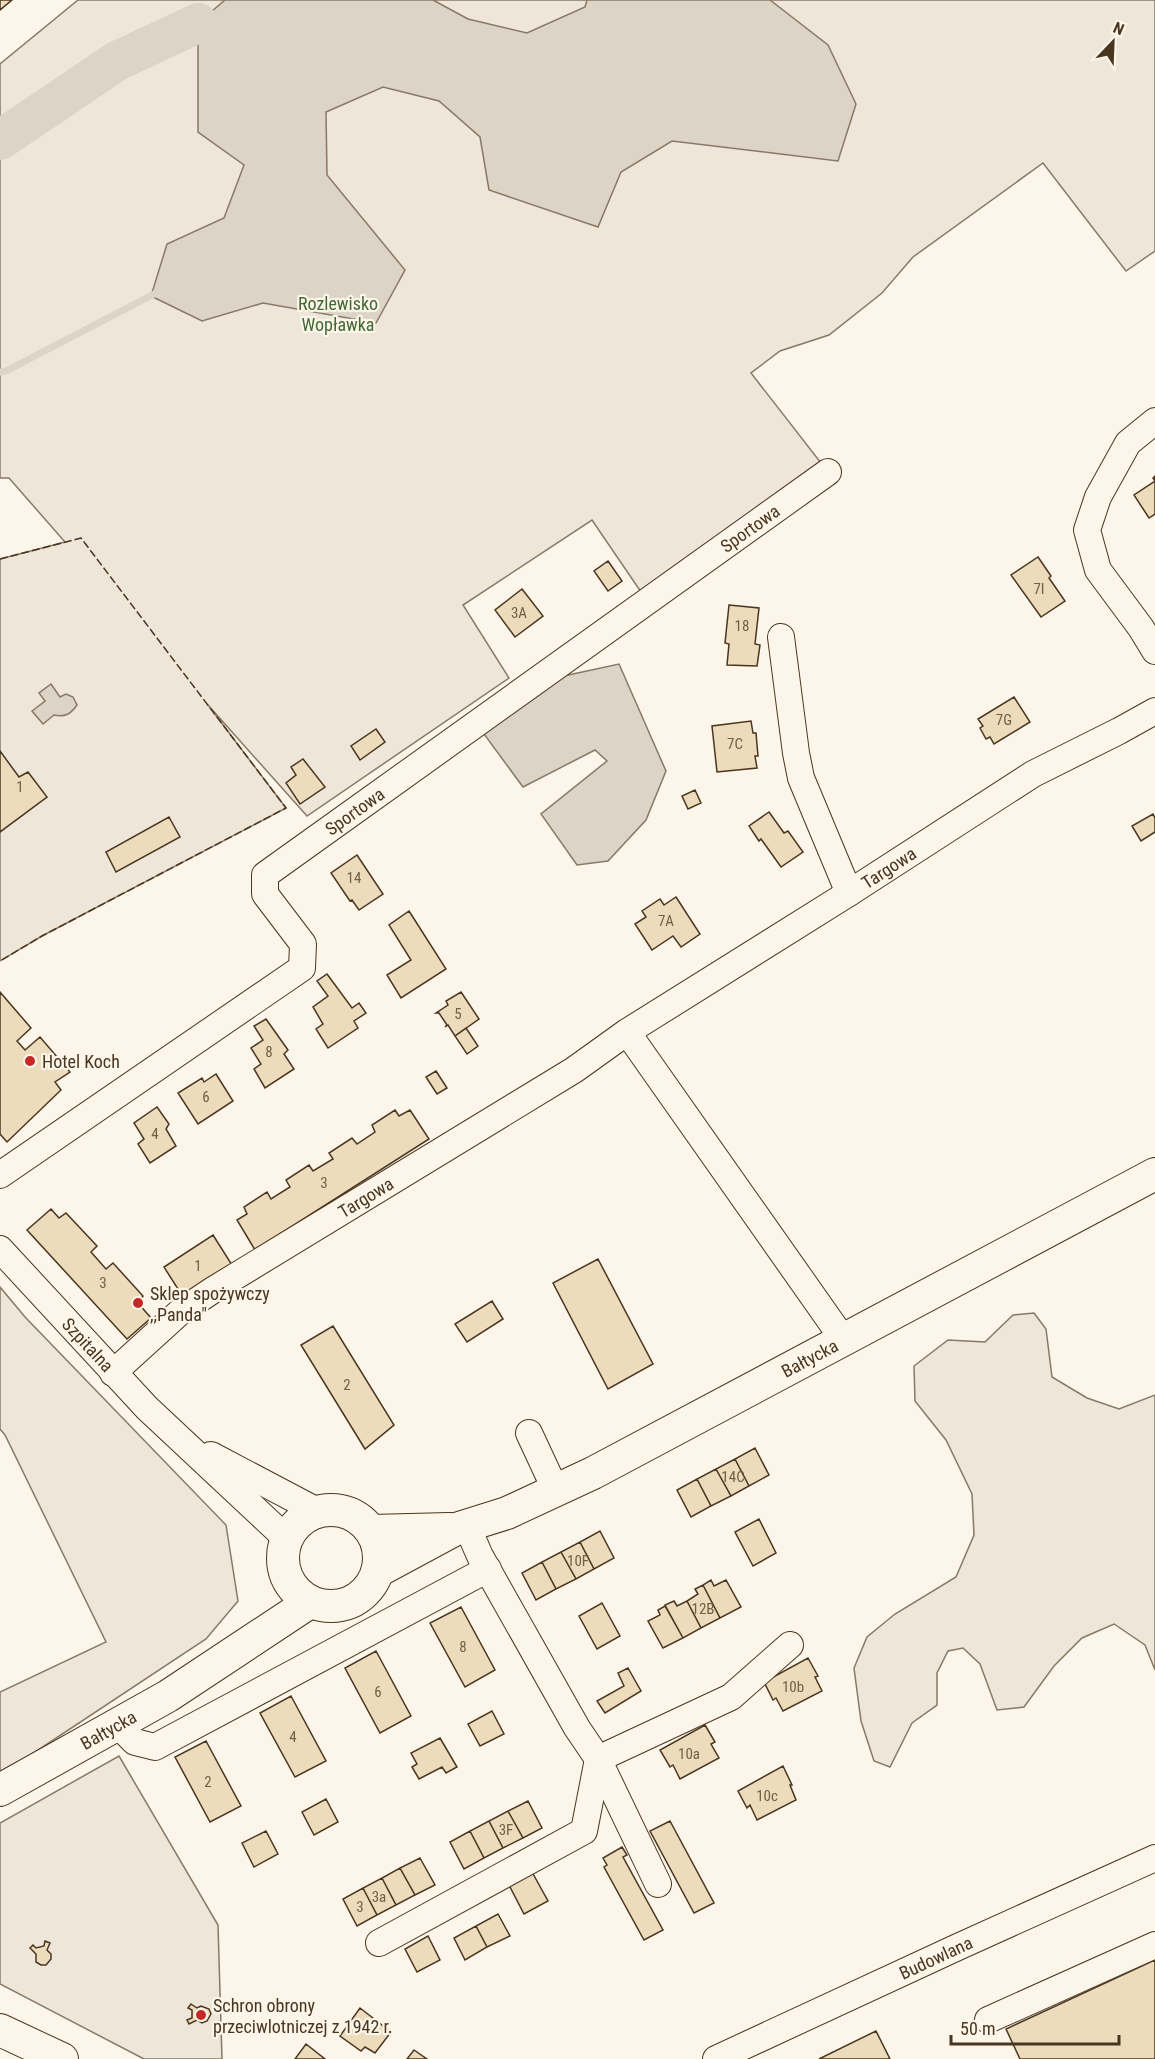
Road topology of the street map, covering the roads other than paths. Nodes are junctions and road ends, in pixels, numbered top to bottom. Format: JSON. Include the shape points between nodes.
{"nodes":[{"id":1,"x":1155,"y":421,"type":"edge"},
{"id":2,"x":828,"y":472,"type":"dead end"},
{"id":3,"x":781,"y":637,"type":"dead end"},
{"id":4,"x":1155,"y":651,"type":"edge"},
{"id":5,"x":1155,"y":711,"type":"edge"},
{"id":6,"x":849,"y":893,"type":"junction"},
{"id":7,"x":627,"y":1032,"type":"junction"},
{"id":8,"x":1155,"y":1173,"type":"edge"},
{"id":9,"x":0,"y":1175,"type":"edge"},
{"id":10,"x":0,"y":1250,"type":"edge"},
{"id":11,"x":843,"y":1339,"type":"junction"},
{"id":12,"x":113,"y":1373,"type":"junction"},
{"id":13,"x":529,"y":1433,"type":"dead end"},
{"id":14,"x":180,"y":1438,"type":"junction"},
{"id":15,"x":556,"y":1491,"type":"junction"},
{"id":16,"x":320,"y":1512,"type":"junction"},
{"id":17,"x":461,"y":1528,"type":"junction"},
{"id":18,"x":371,"y":1531,"type":"junction"},
{"id":19,"x":287,"y":1539,"type":"junction"},
{"id":20,"x":488,"y":1569,"type":"junction"},
{"id":21,"x":378,"y":1570,"type":"junction"},
{"id":22,"x":299,"y":1591,"type":"junction"},
{"id":23,"x":789,"y":1645,"type":"dead end"},
{"id":24,"x":117,"y":1724,"type":"junction"},
{"id":25,"x":598,"y":1759,"type":"junction"},
{"id":26,"x":0,"y":1790,"type":"edge"},
{"id":27,"x":1155,"y":1858,"type":"edge"},
{"id":28,"x":658,"y":1884,"type":"dead end"},
{"id":29,"x":379,"y":1943,"type":"dead end"},
{"id":30,"x":1155,"y":1945,"type":"edge"},
{"id":31,"x":988,"y":2020,"type":"dead end"},
{"id":32,"x":1,"y":2030,"type":"edge"},
{"id":33,"x":62,"y":2059,"type":"edge"},
{"id":34,"x":716,"y":2059,"type":"edge"}],
"edges":[{"from":1,"to":4,"type":"street","via":[[1128,443],[1098,497],[1087,530],[1098,570]]},
{"from":2,"to":9,"type":"street","name":"Sportowa","via":[[265,875],[265,894],[303,944],[302,968]]},
{"from":3,"to":6,"type":"street","via":[[801,777]]},
{"from":5,"to":6,"type":"street","name":"Targowa","via":[[1033,774]]},
{"from":6,"to":7,"type":"street","name":"Targowa"},
{"from":7,"to":11,"type":"street"},
{"from":7,"to":12,"type":"street","name":"Targowa","via":[[574,1070],[213,1290],[180,1312]]},
{"from":8,"to":11,"type":"main road","name":"Bałtycka"},
{"from":10,"to":12,"type":"street","name":"Szpitalna"},
{"from":11,"to":15,"type":"main road","name":"Bałtycka"},
{"from":12,"to":14,"type":"street","name":"Szpitalna"},
{"from":13,"to":15,"type":"street"},
{"from":14,"to":16,"type":"street","name":"Szpitalna"},
{"from":14,"to":19,"type":"street","name":"Szpitalna"},
{"from":15,"to":17,"type":"main road","name":"Bałtycka"},
{"from":16,"to":18,"type":"main road","via":[[348,1514]]},
{"from":16,"to":19,"type":"main road","via":[[300,1521]]},
{"from":17,"to":18,"type":"main road","name":"Bałtycka"},
{"from":17,"to":20,"type":"street"},
{"from":17,"to":21,"type":"main road","name":"Bałtycka"},
{"from":18,"to":21,"type":"main road","via":[[380,1557]]},
{"from":19,"to":22,"type":"main road","via":[[283,1559]]},
{"from":20,"to":24,"type":"street","via":[[155,1747],[135,1742]]},
{"from":20,"to":25,"type":"street"},
{"from":21,"to":22,"type":"main road","via":[[373,1584],[351,1603],[323,1606]]},
{"from":22,"to":24,"type":"main road","name":"Bałtycka","via":[[216,1665]]},
{"from":23,"to":25,"type":"street","via":[[731,1697]]},
{"from":24,"to":26,"type":"main road","name":"Bałtycka"},
{"from":25,"to":28,"type":"street"},
{"from":25,"to":29,"type":"street","via":[[584,1831]]},
{"from":27,"to":34,"type":"street","name":"Budowlana"},
{"from":30,"to":31,"type":"street"},
{"from":32,"to":33,"type":"main road"}]}
